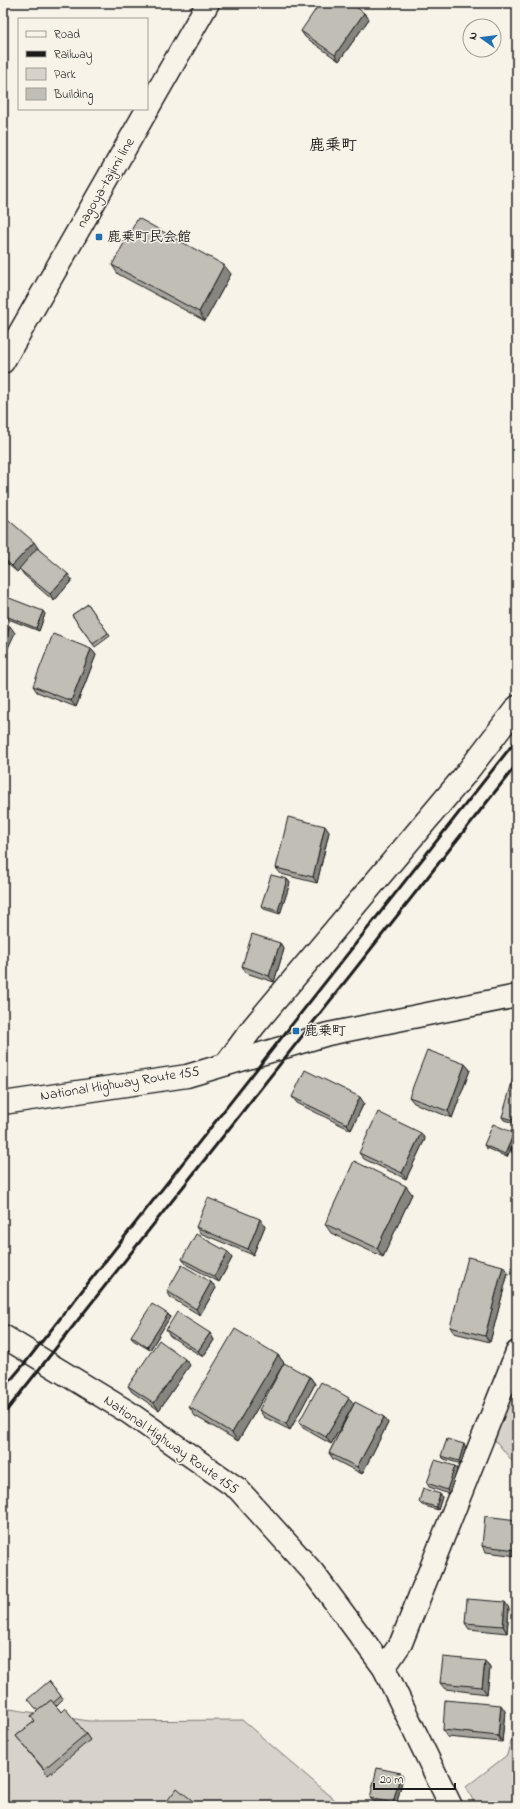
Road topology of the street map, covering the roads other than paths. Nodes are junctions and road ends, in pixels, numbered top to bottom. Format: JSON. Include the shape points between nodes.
{"nodes":[{"id":1,"x":208,"y":3,"type":"edge"},
{"id":2,"x":148,"y":108,"type":"edge"},
{"id":3,"x":147,"y":110,"type":"edge"},
{"id":4,"x":3,"y":362,"type":"edge"},
{"id":5,"x":517,"y":707,"type":"edge"},
{"id":6,"x":517,"y":996,"type":"edge"},
{"id":7,"x":226,"y":1064,"type":"junction"},
{"id":8,"x":3,"y":1103,"type":"edge"},
{"id":9,"x":3,"y":1336,"type":"edge"},
{"id":10,"x":517,"y":1352,"type":"edge"},
{"id":11,"x":384,"y":1668,"type":"junction"},
{"id":12,"x":451,"y":1806,"type":"edge"}],
"edges":[{"from":1,"to":2,"type":"main road","name":"nagoya-tajimi line"},
{"from":3,"to":4,"type":"main road","name":"nagoya-tajimi line"},
{"from":5,"to":7,"type":"main road","via":[[464,776],[254,1026]]},
{"from":6,"to":7,"type":"main road","name":"National Highway Route 155","via":[[328,1034]]},
{"from":7,"to":8,"type":"main road","name":"National Highway Route 155","via":[[187,1076]]},
{"from":9,"to":11,"type":"main road","name":"National Highway Route 155","via":[[128,1412],[191,1458],[238,1488],[312,1571]]},
{"from":10,"to":11,"type":"main road","via":[[402,1643]]},
{"from":11,"to":12,"type":"main road","name":"National Highway Route 155"}]}
